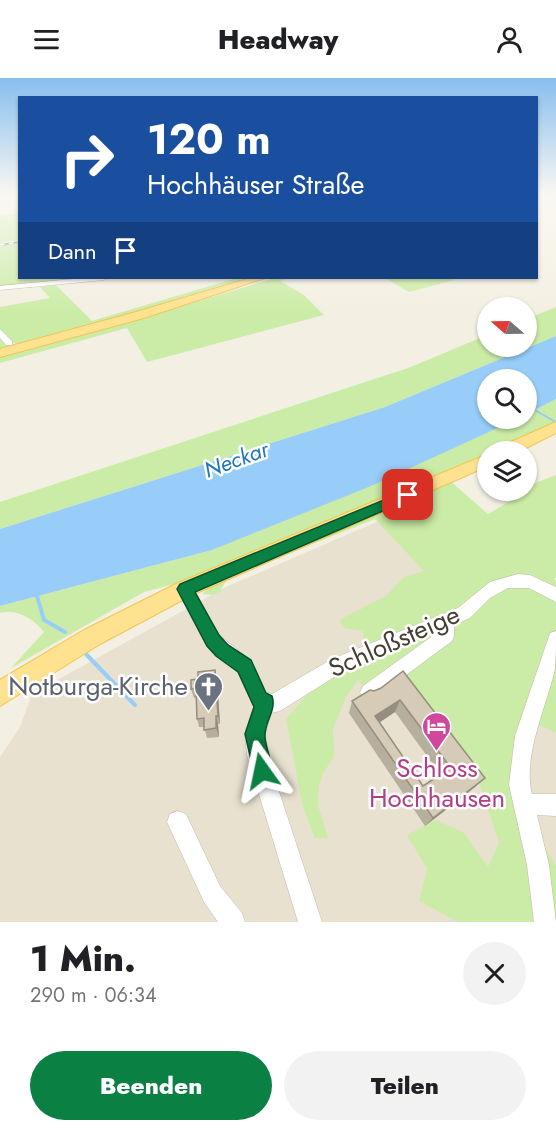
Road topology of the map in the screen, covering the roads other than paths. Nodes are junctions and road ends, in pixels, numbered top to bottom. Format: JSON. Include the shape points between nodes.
{"nodes":[{"id":1,"x":94,"y":279,"type":"edge"},
{"id":2,"x":257,"y":279,"type":"edge"},
{"id":3,"x":0,"y":288,"type":"edge"},
{"id":4,"x":0,"y":332,"type":"edge"},
{"id":5,"x":5,"y":348,"type":"edge"},
{"id":6,"x":556,"y":427,"type":"edge"},
{"id":7,"x":526,"y":441,"type":"edge"},
{"id":8,"x":477,"y":464,"type":"edge"},
{"id":9,"x":185,"y":589,"type":"junction"},
{"id":10,"x":556,"y":595,"type":"edge"},
{"id":11,"x":446,"y":622,"type":"junction"},
{"id":12,"x":556,"y":639,"type":"edge"},
{"id":13,"x":369,"y":692,"type":"edge"},
{"id":14,"x":0,"y":694,"type":"edge"},
{"id":15,"x":265,"y":702,"type":"junction"},
{"id":16,"x":522,"y":804,"type":"junction"},
{"id":17,"x":556,"y":805,"type":"edge"},
{"id":18,"x":178,"y":822,"type":"dead end"},
{"id":19,"x":233,"y":922,"type":"edge"},
{"id":20,"x":310,"y":922,"type":"edge"},
{"id":21,"x":546,"y":922,"type":"edge"}],
"edges":[{"from":1,"to":3,"type":"street"},
{"from":2,"to":5,"type":"main road","via":[[56,339]]},
{"from":4,"to":5,"type":"street"},
{"from":6,"to":7,"type":"main road"},
{"from":8,"to":9,"type":"main road"},
{"from":9,"to":14,"type":"main road","via":[[92,637]]},
{"from":9,"to":15,"type":"street","via":[[213,641],[244,666],[259,699]]},
{"from":10,"to":11,"type":"street","name":"Schloßsteige","via":[[538,583],[510,580],[499,583],[464,613]]},
{"from":11,"to":13,"type":"street","via":[[446,636]]},
{"from":11,"to":15,"type":"street","name":"Schloßsteige","via":[[338,665],[283,700]]},
{"from":12,"to":16,"type":"street","via":[[525,736],[519,785]]},
{"from":15,"to":20,"type":"street","via":[[255,734],[258,755]]},
{"from":16,"to":17,"type":"street"},
{"from":16,"to":21,"type":"street","via":[[538,865]]},
{"from":18,"to":19,"type":"street","via":[[212,894]]}]}
